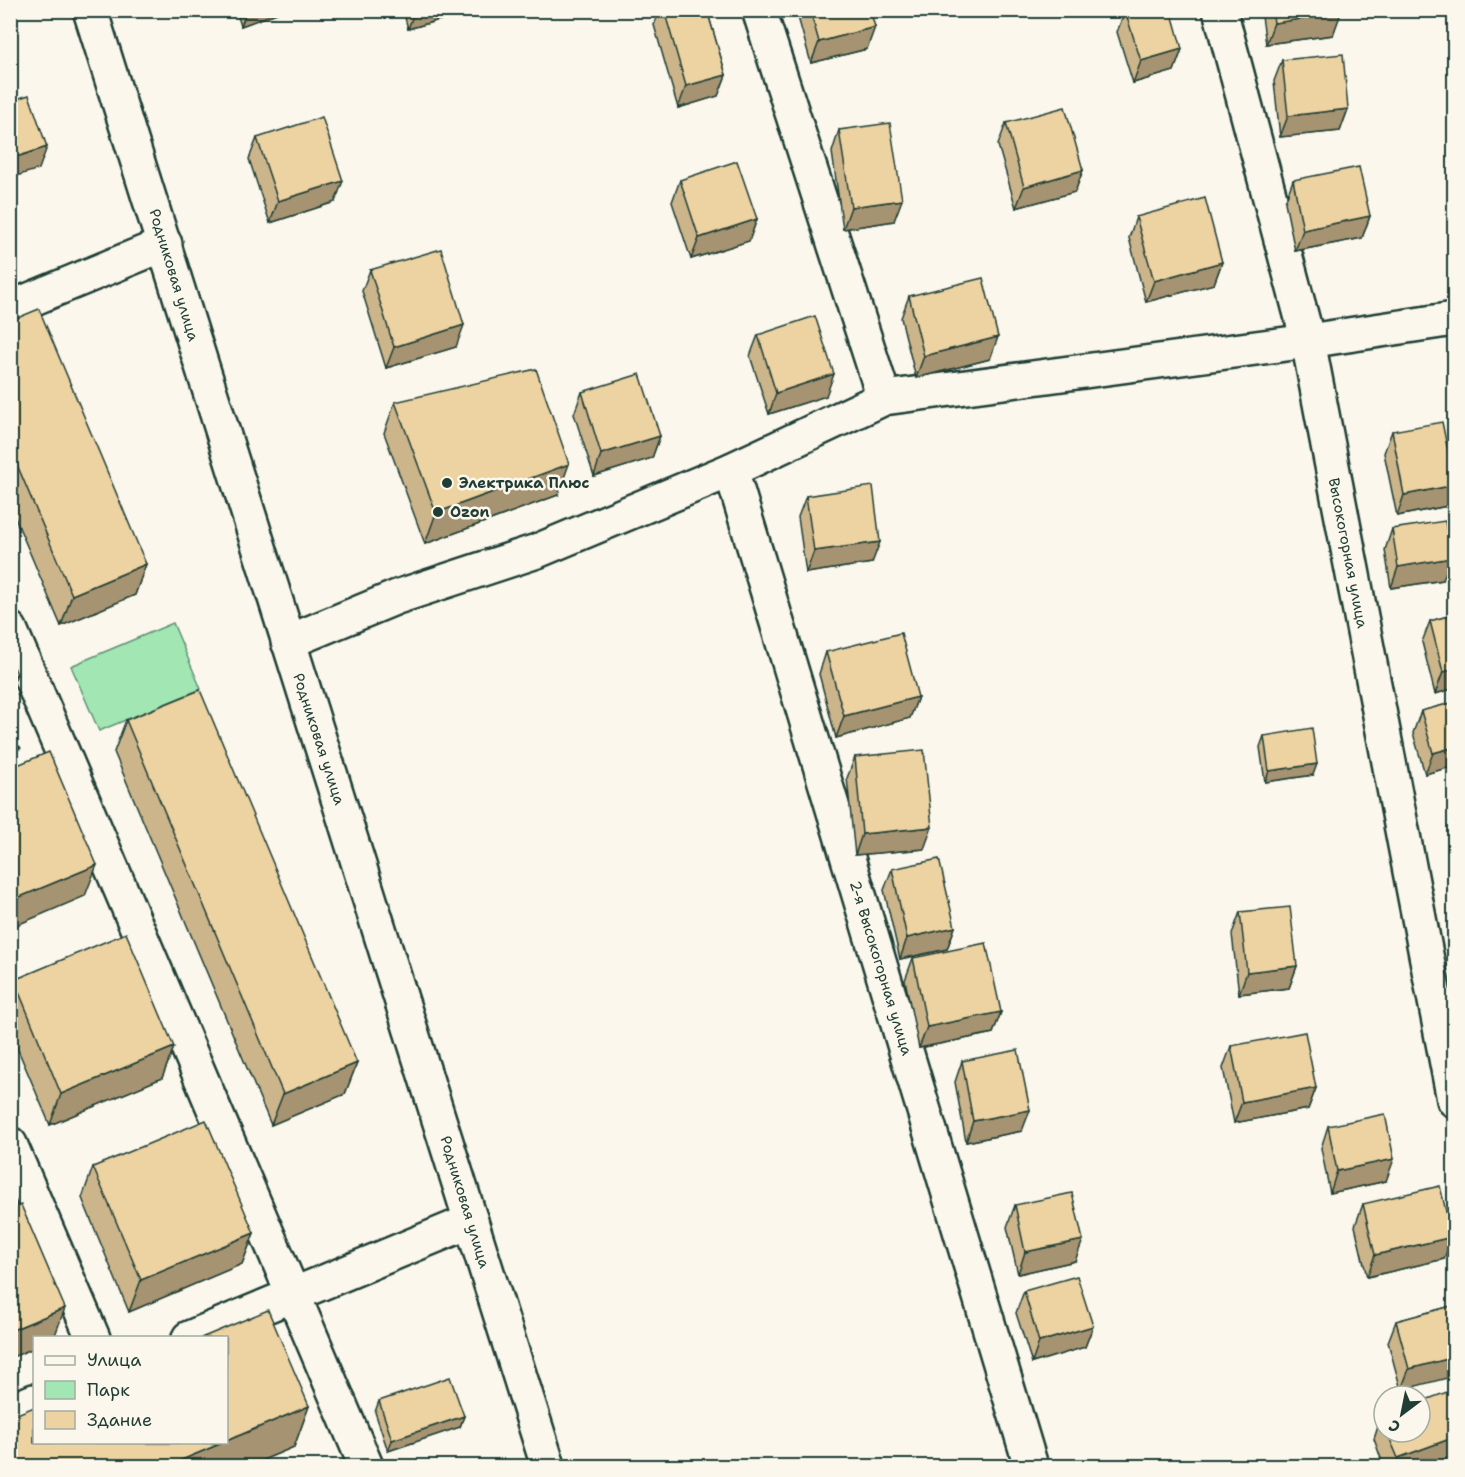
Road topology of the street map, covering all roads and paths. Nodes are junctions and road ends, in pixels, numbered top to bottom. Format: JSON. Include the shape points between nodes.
{"nodes":[{"id":1,"x":90,"y":10,"type":"edge"},
{"id":2,"x":759,"y":10,"type":"edge"},
{"id":3,"x":1220,"y":10,"type":"edge"},
{"id":4,"x":165,"y":244,"type":"junction"},
{"id":5,"x":10,"y":308,"type":"edge"},
{"id":6,"x":1455,"y":319,"type":"edge"},
{"id":7,"x":1308,"y":341,"type":"junction"},
{"id":8,"x":884,"y":398,"type":"junction"},
{"id":9,"x":731,"y":470,"type":"junction"},
{"id":10,"x":10,"y":629,"type":"edge"},
{"id":11,"x":288,"y":642,"type":"junction"},
{"id":12,"x":1455,"y":1100,"type":"edge"},
{"id":13,"x":10,"y":1144,"type":"edge"},
{"id":14,"x":471,"y":1221,"type":"junction"},
{"id":15,"x":293,"y":1294,"type":"junction"},
{"id":16,"x":92,"y":1336,"type":"edge"},
{"id":17,"x":194,"y":1336,"type":"edge"},
{"id":18,"x":33,"y":1401,"type":"edge"},
{"id":19,"x":10,"y":1411,"type":"edge"},
{"id":20,"x":356,"y":1463,"type":"edge"},
{"id":21,"x":548,"y":1467,"type":"edge"},
{"id":22,"x":1031,"y":1467,"type":"edge"}],
"edges":[{"from":1,"to":4,"type":"street","name":"Родниковая улица"},
{"from":2,"to":8,"type":"street"},
{"from":3,"to":7,"type":"street","name":"Высокогорная улица"},
{"from":4,"to":5,"type":"street"},
{"from":4,"to":11,"type":"street","name":"Родниковая улица"},
{"from":6,"to":7,"type":"street"},
{"from":7,"to":8,"type":"street"},
{"from":7,"to":12,"type":"street","name":"Высокогорная улица"},
{"from":8,"to":9,"type":"street"},
{"from":9,"to":11,"type":"street","via":[[537,551],[397,597]]},
{"from":9,"to":22,"type":"street","name":"2-я Высокогорная улица"},
{"from":10,"to":15,"type":"street"},
{"from":11,"to":14,"type":"street","name":"Родниковая улица"},
{"from":13,"to":16,"type":"street"},
{"from":14,"to":15,"type":"street"},
{"from":14,"to":21,"type":"street","name":"Родниковая улица"},
{"from":15,"to":17,"type":"street"},
{"from":15,"to":20,"type":"street"},
{"from":18,"to":19,"type":"street"}]}
